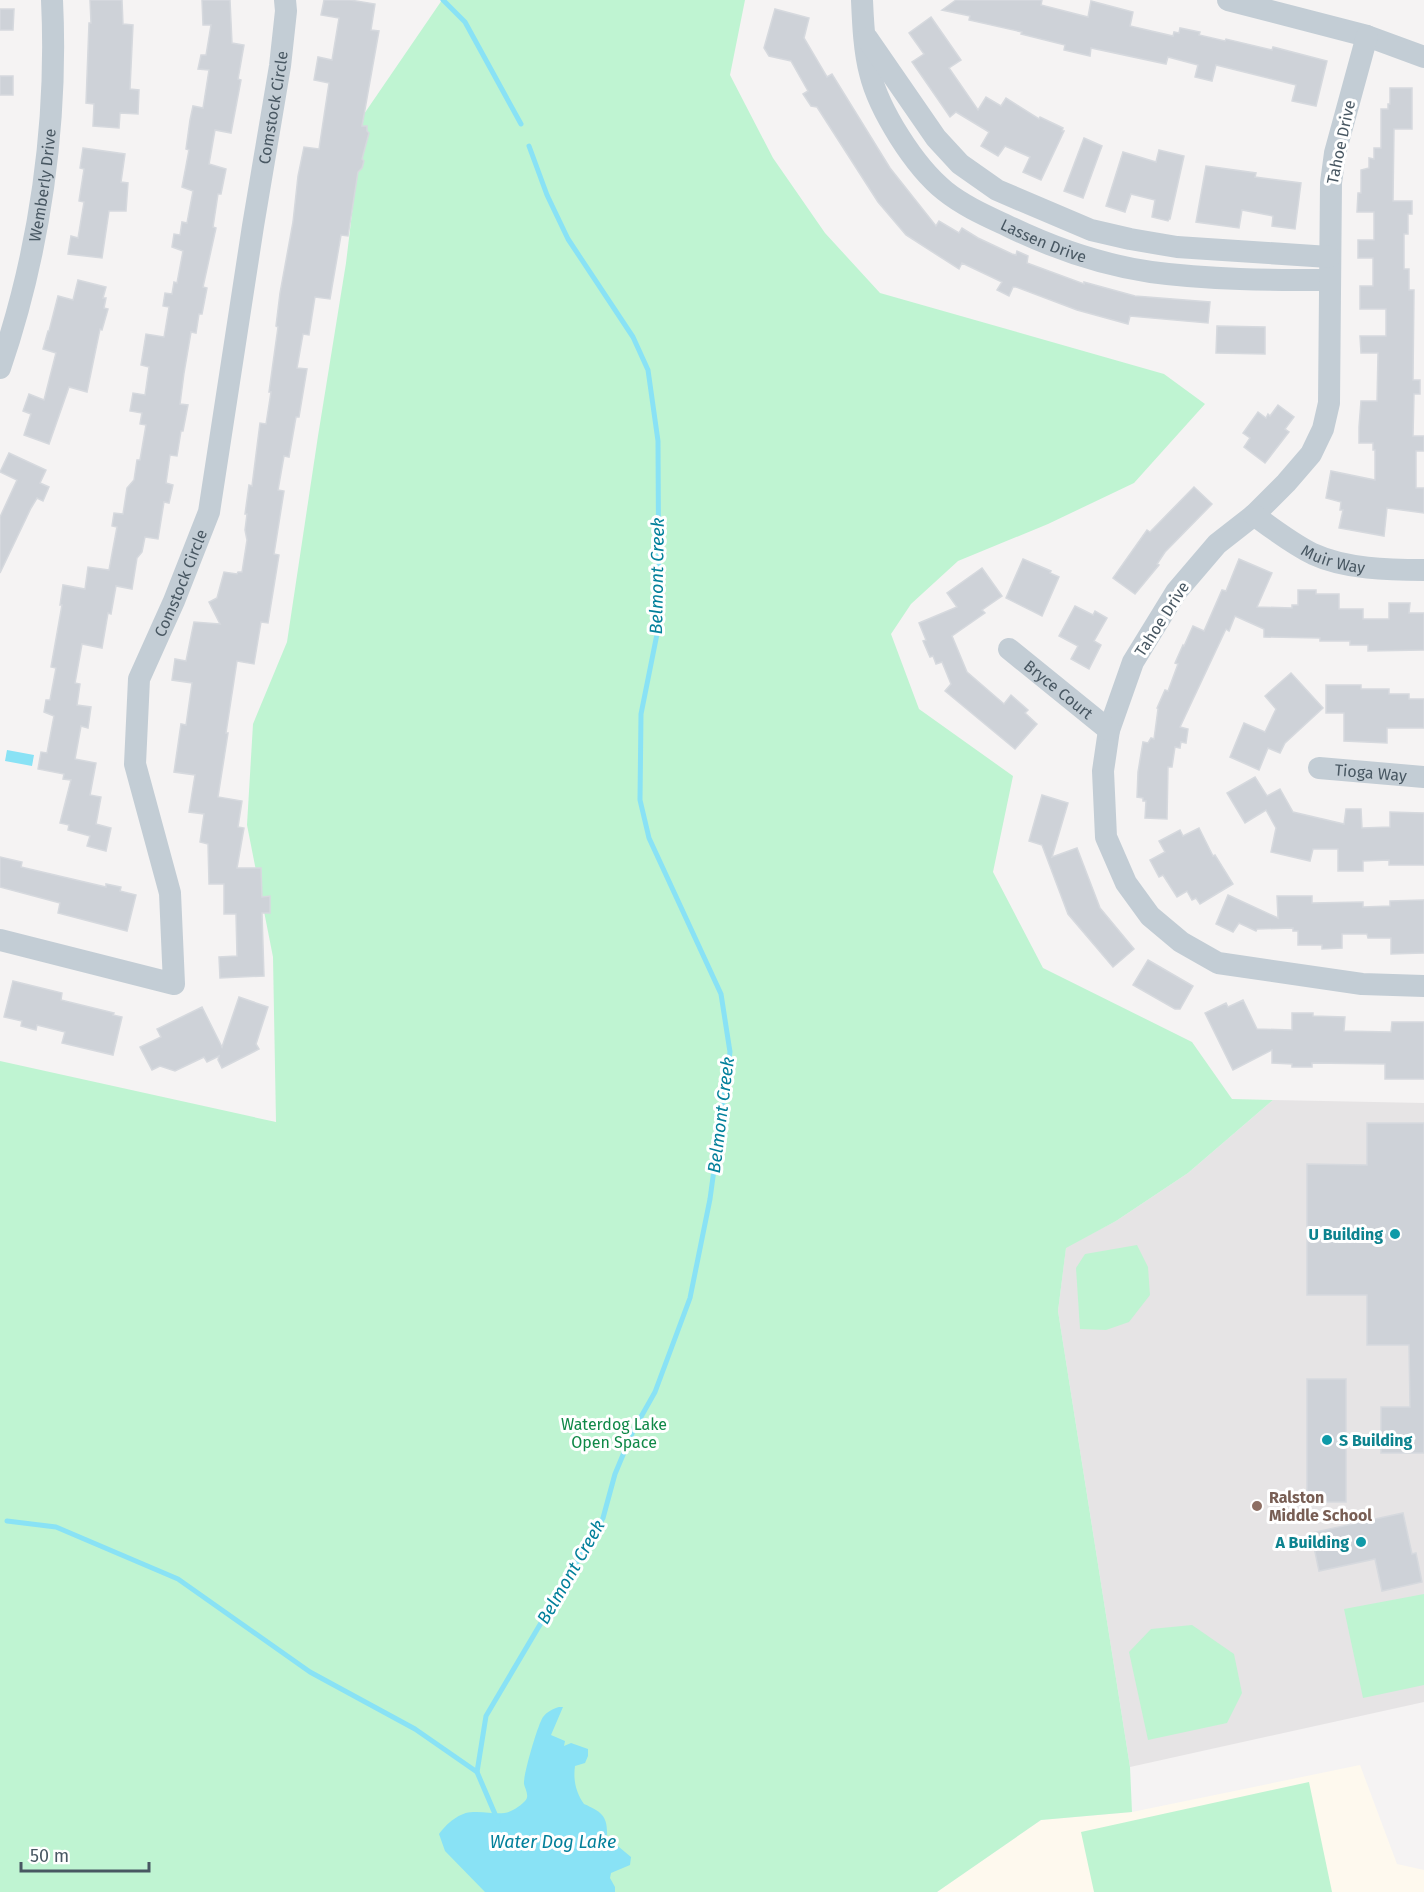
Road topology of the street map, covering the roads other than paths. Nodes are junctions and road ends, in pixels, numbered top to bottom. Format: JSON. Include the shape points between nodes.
{"nodes":[{"id":1,"x":52,"y":0,"type":"edge"},
{"id":2,"x":285,"y":0,"type":"edge"},
{"id":3,"x":862,"y":0,"type":"edge"},
{"id":4,"x":1228,"y":0,"type":"edge"},
{"id":5,"x":865,"y":34,"type":"junction"},
{"id":6,"x":1366,"y":36,"type":"junction"},
{"id":7,"x":1424,"y":57,"type":"edge"},
{"id":8,"x":1329,"y":257,"type":"junction"},
{"id":9,"x":1329,"y":280,"type":"junction"},
{"id":10,"x":0,"y":368,"type":"edge"},
{"id":11,"x":1254,"y":515,"type":"junction"},
{"id":12,"x":1424,"y":570,"type":"edge"},
{"id":13,"x":1009,"y":649,"type":"dead end"},
{"id":14,"x":1108,"y":730,"type":"junction"},
{"id":15,"x":1319,"y":768,"type":"dead end"},
{"id":16,"x":1424,"y":777,"type":"edge"},
{"id":17,"x":0,"y":940,"type":"edge"},
{"id":18,"x":1424,"y":986,"type":"edge"}],
"edges":[{"from":1,"to":10,"type":"street","name":"Wemberly Drive","via":[[46,157],[37,222]]},
{"from":2,"to":17,"type":"street","name":"Comstock Circle","via":[[280,66],[209,512],[139,679],[135,764],[170,893],[174,984]]},
{"from":3,"to":5,"type":"street","name":"Lassen Drive"},
{"from":4,"to":6,"type":"street"},
{"from":5,"to":8,"type":"street","name":"Lassen Drive","via":[[936,138],[960,164],[997,190],[1092,230],[1130,239],[1177,247]]},
{"from":5,"to":9,"type":"street","name":"Lassen Drive","via":[[876,90],[900,136],[926,172],[972,209],[1033,238],[1121,266],[1177,275]]},
{"from":6,"to":7,"type":"street"},
{"from":6,"to":8,"type":"street","name":"Tahoe Drive","via":[[1335,153]]},
{"from":8,"to":9,"type":"street","name":"Tahoe Drive"},
{"from":9,"to":11,"type":"street","name":"Tahoe Drive","via":[[1329,403],[1323,429],[1311,454]]},
{"from":11,"to":12,"type":"street","name":"Muir Way","via":[[1315,555],[1347,564]]},
{"from":11,"to":14,"type":"street","name":"Tahoe Drive","via":[[1217,544],[1176,592],[1133,663]]},
{"from":13,"to":14,"type":"street","name":"Bryce Court"},
{"from":14,"to":18,"type":"street","name":"Tahoe Drive","via":[[1103,771],[1106,837],[1126,884],[1150,916],[1181,942],[1218,963],[1362,984]]},
{"from":15,"to":16,"type":"street","name":"Tioga Way"}]}
